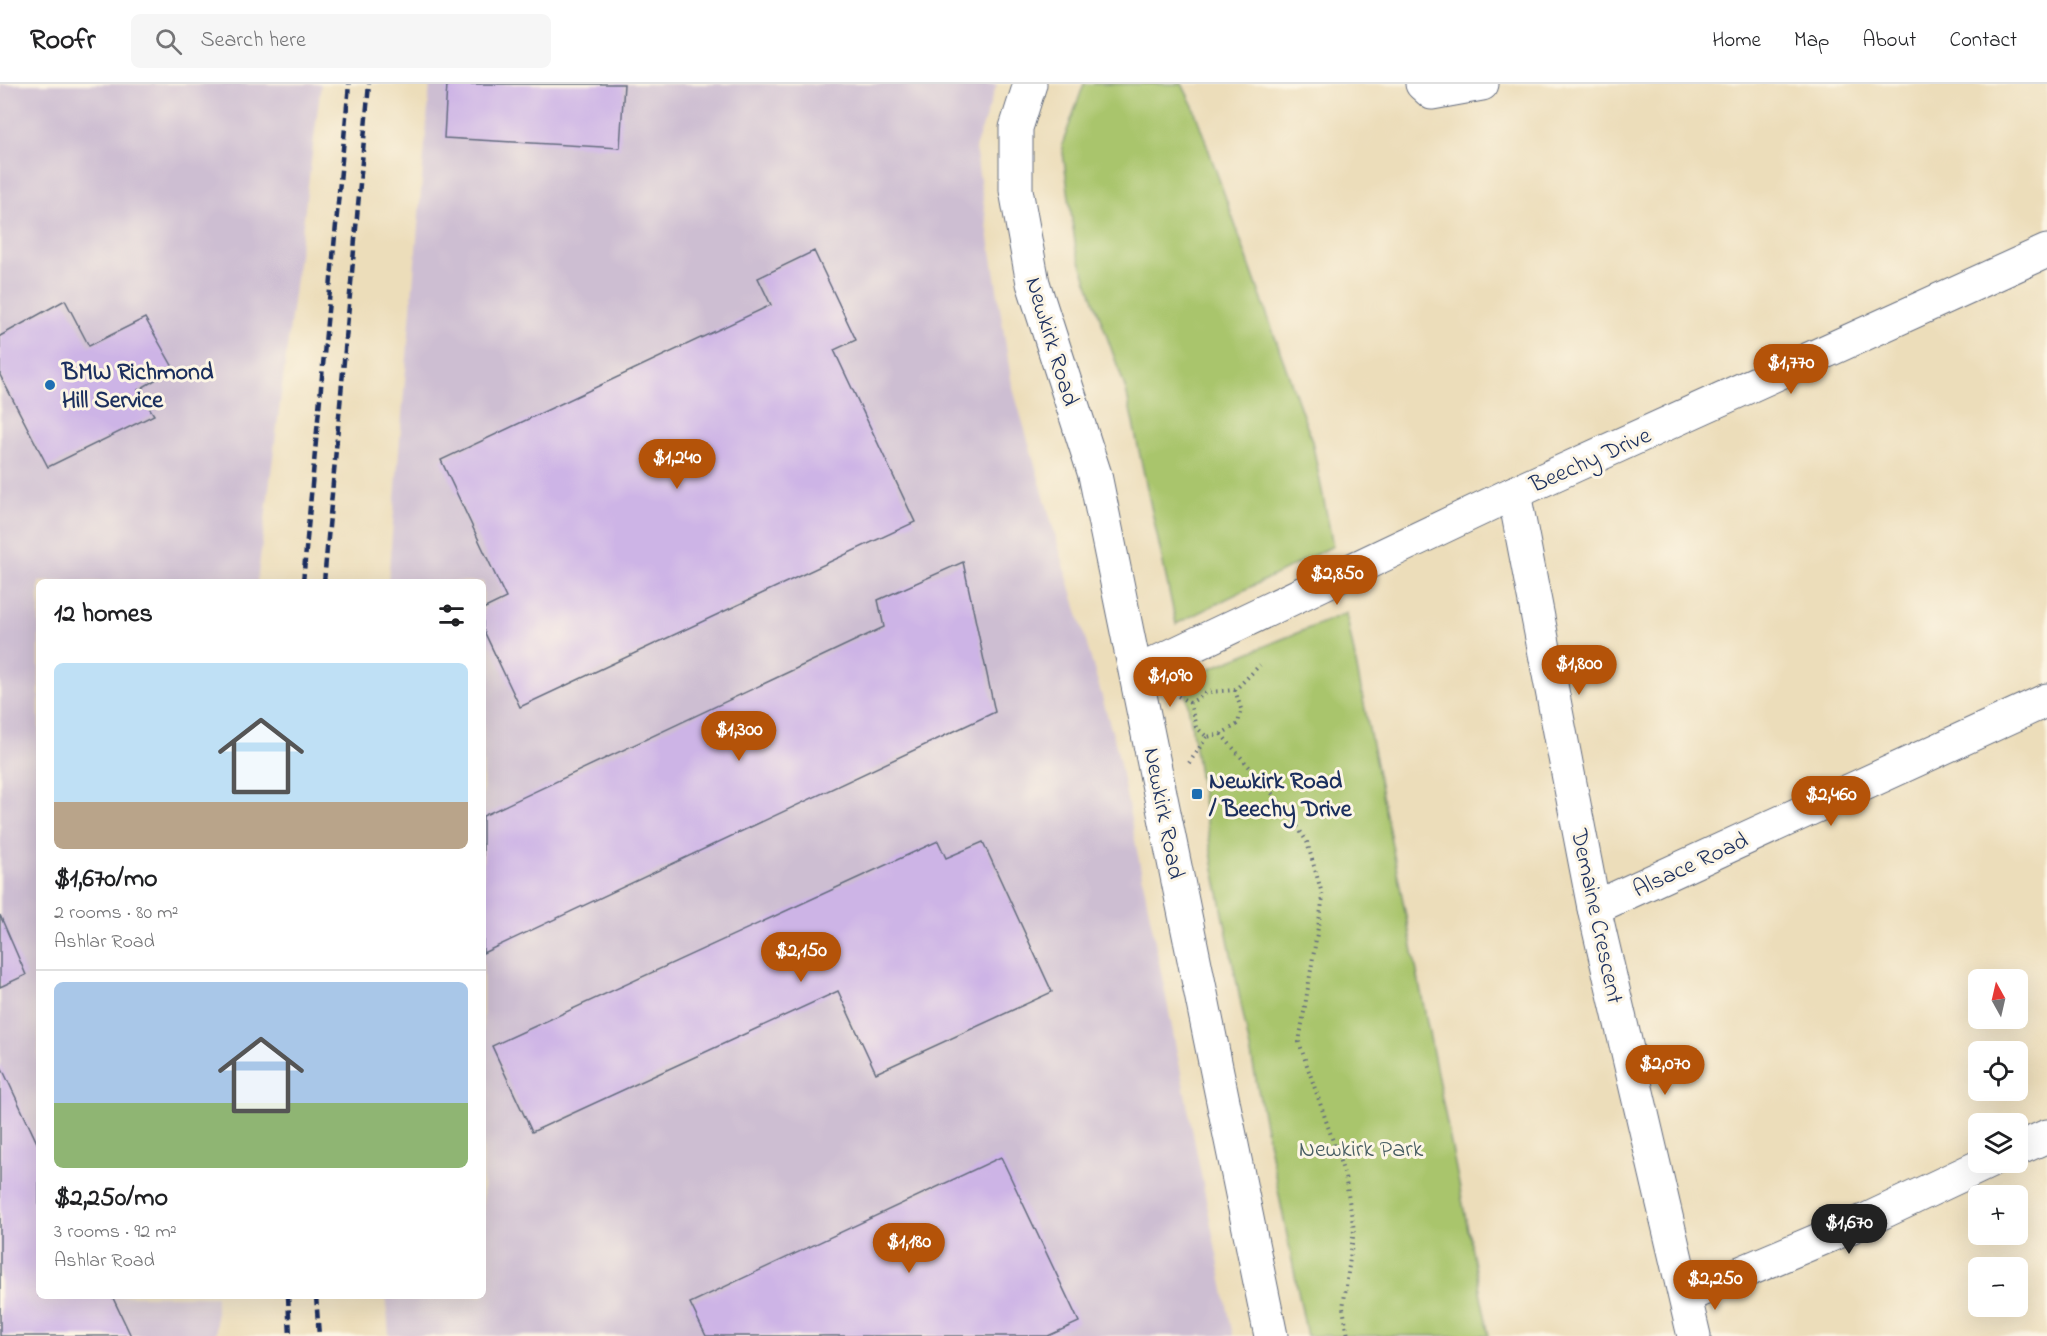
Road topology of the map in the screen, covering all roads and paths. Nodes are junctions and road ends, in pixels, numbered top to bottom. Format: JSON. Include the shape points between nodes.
{"nodes":[{"id":1,"x":1030,"y":84,"type":"edge"},
{"id":2,"x":1422,"y":84,"type":"edge"},
{"id":3,"x":1482,"y":84,"type":"edge"},
{"id":4,"x":2047,"y":251,"type":"edge"},
{"id":5,"x":1514,"y":493,"type":"junction"},
{"id":6,"x":1260,"y":665,"type":"dead end"},
{"id":7,"x":1137,"y":672,"type":"junction"},
{"id":8,"x":1235,"y":690,"type":"junction"},
{"id":9,"x":1169,"y":691,"type":"dead end"},
{"id":10,"x":2047,"y":699,"type":"edge"},
{"id":11,"x":1190,"y":703,"type":"junction"},
{"id":12,"x":1221,"y":734,"type":"junction"},
{"id":13,"x":1594,"y":908,"type":"junction"},
{"id":14,"x":2047,"y":1136,"type":"edge"},
{"id":15,"x":2028,"y":1145,"type":"edge"},
{"id":16,"x":1968,"y":1172,"type":"edge"},
{"id":17,"x":1686,"y":1296,"type":"junction"},
{"id":18,"x":1271,"y":1336,"type":"edge"},
{"id":19,"x":1348,"y":1336,"type":"edge"},
{"id":20,"x":1694,"y":1336,"type":"edge"}],
"edges":[{"from":1,"to":7,"type":"street","name":"Newkirk Road","via":[[1016,128],[1016,190],[1033,283],[1095,475]]},
{"from":2,"to":3,"type":"street","via":[[1432,93]]},
{"from":4,"to":5,"type":"street","name":"Beechy Drive"},
{"from":5,"to":7,"type":"street","name":"Beechy Drive"},
{"from":5,"to":13,"type":"street","name":"Demaine Crescent"},
{"from":6,"to":8,"type":"path"},
{"from":7,"to":18,"type":"street","name":"Newkirk Road"},
{"from":8,"to":11,"type":"path","via":[[1208,692]]},
{"from":8,"to":12,"type":"path","via":[[1241,709],[1238,724]]},
{"from":9,"to":11,"type":"path"},
{"from":10,"to":13,"type":"street","name":"Alsace Road"},
{"from":11,"to":12,"type":"path","via":[[1196,727],[1207,736]]},
{"from":12,"to":19,"type":"path","via":[[1288,812],[1307,842],[1323,897],[1299,1042],[1349,1198],[1354,1230],[1343,1308]]},
{"from":13,"to":17,"type":"street","name":"Demaine Crescent"},
{"from":14,"to":15,"type":"street"},
{"from":16,"to":17,"type":"street","via":[[1864,1221]]},
{"from":17,"to":20,"type":"street","name":"Demaine Crescent"}]}
